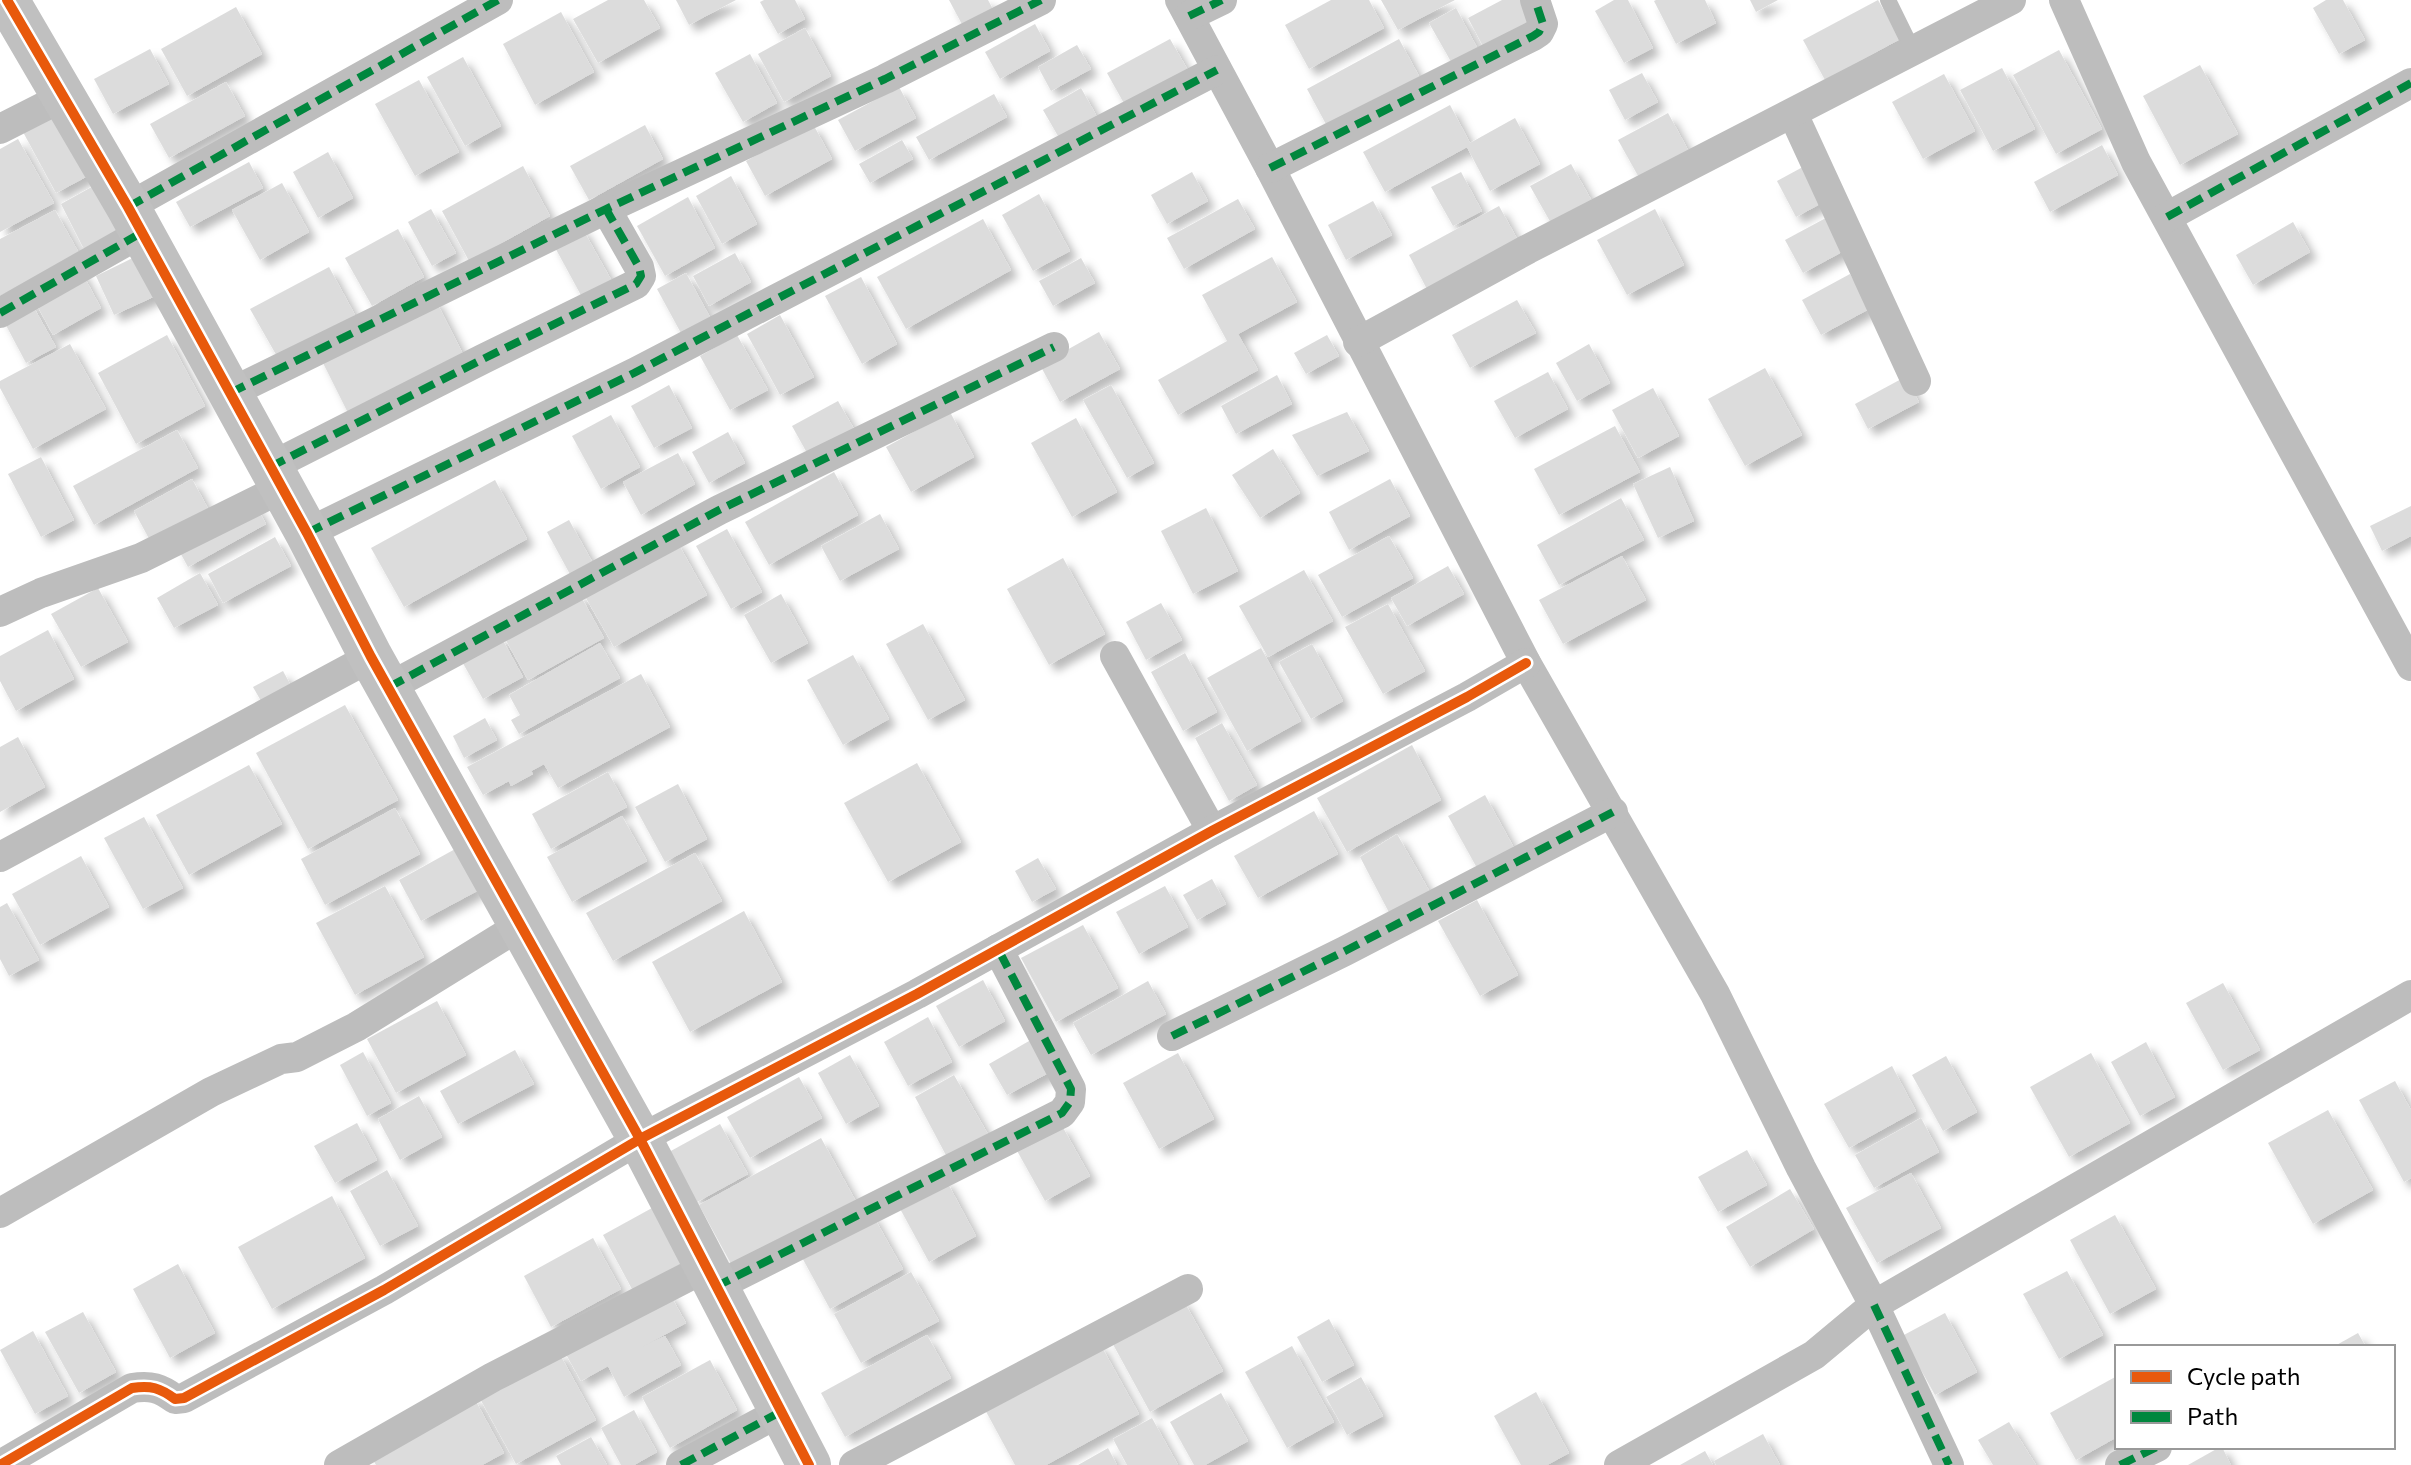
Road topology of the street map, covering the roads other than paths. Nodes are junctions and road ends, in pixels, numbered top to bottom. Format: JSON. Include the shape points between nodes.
{"nodes":[{"id":1,"x":7,"y":0,"type":"edge"},
{"id":2,"x":498,"y":0,"type":"edge"},
{"id":3,"x":1041,"y":0,"type":"edge"},
{"id":4,"x":1222,"y":0,"type":"edge"},
{"id":5,"x":1535,"y":0,"type":"edge"},
{"id":6,"x":1888,"y":0,"type":"edge"},
{"id":7,"x":2011,"y":0,"type":"edge"},
{"id":8,"x":2064,"y":0,"type":"edge"},
{"id":9,"x":1184,"y":8,"type":"edge"},
{"id":10,"x":1913,"y":51,"type":"junction"},
{"id":11,"x":1217,"y":70,"type":"junction"},
{"id":12,"x":2411,"y":83,"type":"edge"},
{"id":13,"x":63,"y":97,"type":"junction"},
{"id":14,"x":1793,"y":114,"type":"junction"},
{"id":15,"x":0,"y":129,"type":"edge"},
{"id":16,"x":1270,"y":168,"type":"junction"},
{"id":17,"x":606,"y":209,"type":"junction"},
{"id":18,"x":2167,"y":217,"type":"junction"},
{"id":19,"x":134,"y":220,"type":"junction"},
{"id":20,"x":0,"y":313,"type":"edge"},
{"id":21,"x":1358,"y":342,"type":"junction"},
{"id":22,"x":1054,"y":347,"type":"dead end"},
{"id":23,"x":1916,"y":381,"type":"dead end"},
{"id":24,"x":230,"y":393,"type":"junction"},
{"id":25,"x":276,"y":478,"type":"junction"},
{"id":26,"x":307,"y":533,"type":"junction"},
{"id":27,"x":0,"y":612,"type":"edge"},
{"id":28,"x":1115,"y":656,"type":"dead end"},
{"id":29,"x":1526,"y":663,"type":"junction"},
{"id":30,"x":2411,"y":666,"type":"edge"},
{"id":31,"x":380,"y":672,"type":"junction"},
{"id":32,"x":1613,"y":812,"type":"junction"},
{"id":33,"x":1212,"y":831,"type":"junction"},
{"id":34,"x":0,"y":857,"type":"edge"},
{"id":35,"x":521,"y":925,"type":"junction"},
{"id":36,"x":998,"y":949,"type":"junction"},
{"id":37,"x":2411,"y":995,"type":"edge"},
{"id":38,"x":1172,"y":1036,"type":"dead end"},
{"id":39,"x":640,"y":1139,"type":"junction"},
{"id":40,"x":0,"y":1213,"type":"edge"},
{"id":41,"x":710,"y":1277,"type":"junction"},
{"id":42,"x":1188,"y":1289,"type":"dead end"},
{"id":43,"x":1874,"y":1305,"type":"junction"},
{"id":44,"x":782,"y":1411,"type":"junction"},
{"id":45,"x":2153,"y":1449,"type":"edge"},
{"id":46,"x":0,"y":1465,"type":"edge"},
{"id":47,"x":339,"y":1465,"type":"edge"},
{"id":48,"x":681,"y":1465,"type":"edge"},
{"id":49,"x":809,"y":1465,"type":"edge"},
{"id":50,"x":854,"y":1465,"type":"edge"},
{"id":51,"x":1619,"y":1465,"type":"edge"},
{"id":52,"x":1949,"y":1465,"type":"edge"},
{"id":53,"x":2120,"y":1465,"type":"edge"}],
"edges":[{"from":1,"to":13,"type":"street"},
{"from":2,"to":19,"type":"street"},
{"from":3,"to":17,"type":"street"},
{"from":4,"to":9,"type":"street"},
{"from":5,"to":16,"type":"street","via":[[1543,24],[1533,36]]},
{"from":6,"to":10,"type":"lane"},
{"from":7,"to":10,"type":"street"},
{"from":8,"to":18,"type":"street","via":[[2136,162]]},
{"from":9,"to":11,"type":"street"},
{"from":10,"to":14,"type":"street"},
{"from":11,"to":16,"type":"street"},
{"from":11,"to":26,"type":"street","via":[[634,373]]},
{"from":12,"to":18,"type":"street"},
{"from":13,"to":15,"type":"street"},
{"from":13,"to":19,"type":"street"},
{"from":14,"to":21,"type":"street"},
{"from":14,"to":23,"type":"street"},
{"from":16,"to":21,"type":"street"},
{"from":17,"to":24,"type":"street"},
{"from":17,"to":25,"type":"street","via":[[639,267],[636,284],[483,359]]},
{"from":18,"to":30,"type":"street"},
{"from":19,"to":20,"type":"street"},
{"from":19,"to":24,"type":"street"},
{"from":21,"to":29,"type":"street"},
{"from":22,"to":31,"type":"street"},
{"from":24,"to":25,"type":"street"},
{"from":25,"to":26,"type":"street"},
{"from":25,"to":27,"type":"street","via":[[141,558]]},
{"from":26,"to":31,"type":"street"},
{"from":28,"to":33,"type":"street"},
{"from":29,"to":32,"type":"street"},
{"from":29,"to":33,"type":"street"},
{"from":31,"to":34,"type":"street"},
{"from":31,"to":35,"type":"street"},
{"from":32,"to":38,"type":"street"},
{"from":32,"to":43,"type":"street","via":[[1715,994]]},
{"from":33,"to":36,"type":"street"},
{"from":35,"to":39,"type":"street"},
{"from":35,"to":40,"type":"street","via":[[356,1027],[211,1092]]},
{"from":36,"to":39,"type":"street"},
{"from":36,"to":41,"type":"street","via":[[1071,1089],[1062,1113]]},
{"from":37,"to":43,"type":"street"},
{"from":39,"to":41,"type":"street"},
{"from":39,"to":46,"type":"street","via":[[384,1290],[184,1398],[148,1385],[132,1388]]},
{"from":41,"to":44,"type":"street"},
{"from":41,"to":47,"type":"street","via":[[493,1377]]},
{"from":42,"to":50,"type":"street"},
{"from":43,"to":51,"type":"street","via":[[1814,1355]]},
{"from":43,"to":52,"type":"street"},
{"from":44,"to":48,"type":"street"},
{"from":44,"to":49,"type":"street"},
{"from":45,"to":53,"type":"street"}]}
